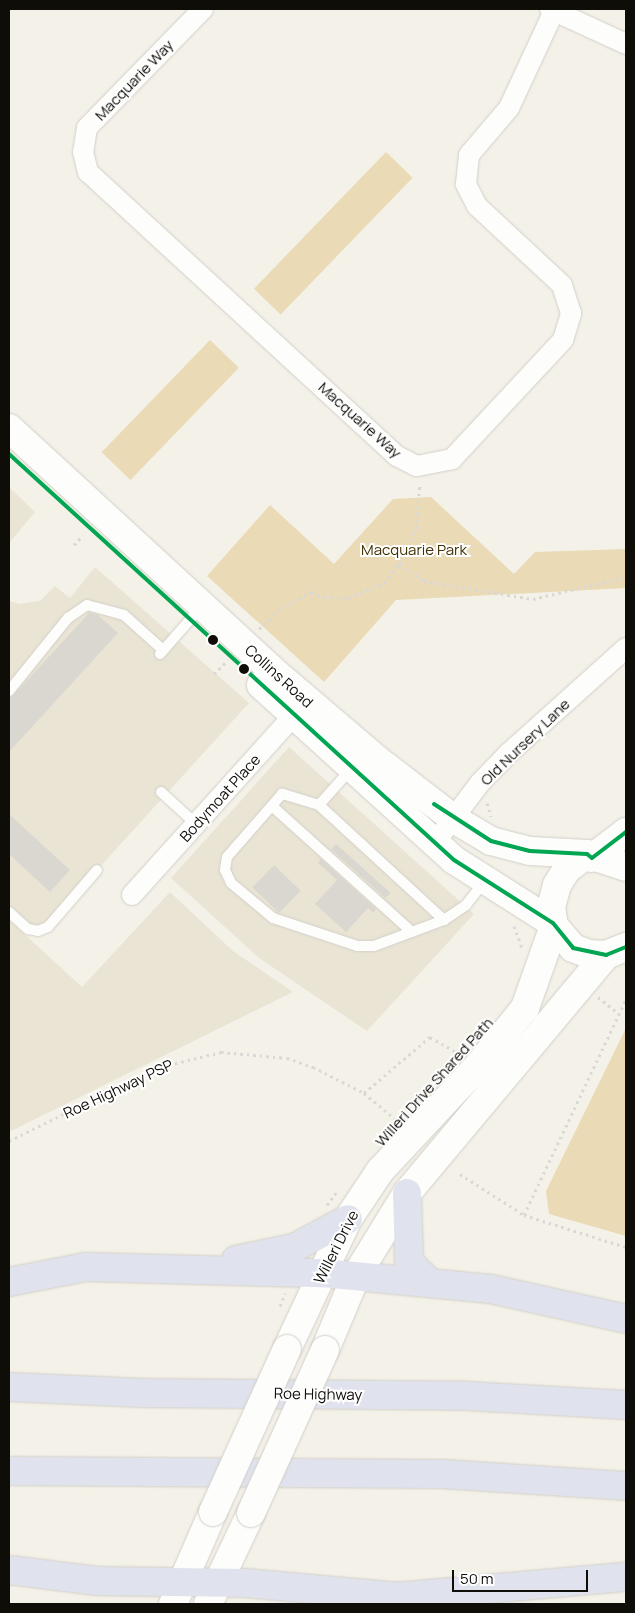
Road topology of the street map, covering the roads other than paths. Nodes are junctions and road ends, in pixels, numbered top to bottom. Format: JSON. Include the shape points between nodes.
{"nodes":[{"id":1,"x":203,"y":9,"type":"edge"},
{"id":2,"x":552,"y":10,"type":"edge"},
{"id":3,"x":626,"y":44,"type":"edge"},
{"id":4,"x":9,"y":428,"type":"edge"},
{"id":5,"x":9,"y":454,"type":"edge"},
{"id":6,"x":196,"y":613,"type":"junction"},
{"id":7,"x":626,"y":648,"type":"edge"},
{"id":8,"x":9,"y":691,"type":"edge"},
{"id":9,"x":301,"y":708,"type":"junction"},
{"id":10,"x":359,"y":760,"type":"junction"},
{"id":11,"x":161,"y":792,"type":"dead end"},
{"id":12,"x":319,"y":805,"type":"junction"},
{"id":13,"x":272,"y":806,"type":"junction"},
{"id":14,"x":454,"y":819,"type":"junction"},
{"id":15,"x":196,"y":824,"type":"junction"},
{"id":16,"x":626,"y":832,"type":"edge"},
{"id":17,"x":434,"y":844,"type":"junction"},
{"id":18,"x":590,"y":856,"type":"junction"},
{"id":19,"x":626,"y":867,"type":"edge"},
{"id":20,"x":97,"y":870,"type":"dead end"},
{"id":21,"x":484,"y":882,"type":"junction"},
{"id":22,"x":132,"y":895,"type":"dead end"},
{"id":23,"x":9,"y":912,"type":"edge"},
{"id":24,"x":444,"y":920,"type":"junction"},
{"id":25,"x":554,"y":925,"type":"junction"},
{"id":26,"x":412,"y":932,"type":"junction"},
{"id":27,"x":616,"y":951,"type":"edge"},
{"id":28,"x":407,"y":1193,"type":"junction"},
{"id":29,"x":337,"y":1213,"type":"junction"},
{"id":30,"x":201,"y":1267,"type":"junction"},
{"id":31,"x":322,"y":1273,"type":"junction"},
{"id":32,"x":356,"y":1276,"type":"junction"},
{"id":33,"x":9,"y":1282,"type":"edge"},
{"id":34,"x":428,"y":1282,"type":"junction"},
{"id":35,"x":626,"y":1319,"type":"edge"},
{"id":36,"x":9,"y":1387,"type":"edge"},
{"id":37,"x":626,"y":1405,"type":"edge"},
{"id":38,"x":9,"y":1471,"type":"edge"},
{"id":39,"x":626,"y":1486,"type":"edge"},
{"id":40,"x":9,"y":1570,"type":"edge"},
{"id":41,"x":626,"y":1578,"type":"edge"},
{"id":42,"x":97,"y":1581,"type":"junction"},
{"id":43,"x":177,"y":1594,"type":"edge"},
{"id":44,"x":213,"y":1594,"type":"edge"},
{"id":45,"x":403,"y":1597,"type":"junction"},
{"id":46,"x":122,"y":1604,"type":"edge"},
{"id":47,"x":300,"y":1604,"type":"edge"}],
"edges":[{"from":1,"to":2,"type":"street","name":"Macquarie Way","via":[[88,128],[83,152],[88,172],[397,456],[418,466],[452,459],[563,340],[571,313],[562,285],[477,206],[466,184],[469,155],[509,108]]},
{"from":2,"to":3,"type":"street"},
{"from":4,"to":6,"type":"main road","name":"Collins Road"},
{"from":5,"to":6,"type":"main road","name":"Collins Road"},
{"from":6,"to":8,"type":"lane","via":[[162,652],[124,615],[87,605],[68,618]]},
{"from":6,"to":9,"type":"main road","name":"Collins Road"},
{"from":7,"to":14,"type":"street","name":"Old Nursery Lane","via":[[509,754],[480,783]]},
{"from":9,"to":10,"type":"main road","name":"Collins Road"},
{"from":9,"to":15,"type":"street","name":"Bodymoat Place"},
{"from":10,"to":12,"type":"lane"},
{"from":10,"to":14,"type":"main road","name":"Collins Road"},
{"from":10,"to":17,"type":"main road","name":"Collins Road"},
{"from":11,"to":15,"type":"lane"},
{"from":12,"to":13,"type":"lane","via":[[282,794]]},
{"from":12,"to":24,"type":"lane"},
{"from":13,"to":26,"type":"lane"},
{"from":13,"to":26,"type":"lane","via":[[228,857],[225,870],[231,883],[273,918],[357,946],[374,946]]},
{"from":14,"to":17,"type":"street","name":"Old Nursery Lane"},
{"from":14,"to":18,"type":"main road","name":"Collins Road","via":[[491,841],[520,848]]},
{"from":15,"to":22,"type":"street","name":"Bodymoat Place"},
{"from":16,"to":18,"type":"main road","name":"Willeri Drive"},
{"from":17,"to":21,"type":"main road","name":"Collins Road"},
{"from":18,"to":19,"type":"main road","via":[[609,859]]},
{"from":18,"to":25,"type":"main road","name":"Willeri Drive","via":[[567,869],[557,885],[551,907]]},
{"from":20,"to":23,"type":"lane","via":[[48,927],[38,932],[28,929]]},
{"from":21,"to":24,"type":"lane","via":[[466,905]]},
{"from":21,"to":25,"type":"main road","name":"Collins Road"},
{"from":24,"to":26,"type":"lane"},
{"from":25,"to":27,"type":"main road","name":"Willeri Drive","via":[[573,948],[589,954]]},
{"from":25,"to":29,"type":"main road","name":"Willeri Drive","via":[[525,1008],[478,1066]]},
{"from":27,"to":28,"type":"main road","name":"Willeri Drive"},
{"from":28,"to":32,"type":"main road","name":"Willeri Drive"},
{"from":28,"to":34,"type":"highway","via":[[409,1262]]},
{"from":29,"to":30,"type":"highway","via":[[294,1248]]},
{"from":29,"to":31,"type":"main road","name":"Willeri Drive"},
{"from":30,"to":31,"type":"highway"},
{"from":30,"to":33,"type":"highway","via":[[86,1267]]},
{"from":31,"to":32,"type":"highway"},
{"from":31,"to":43,"type":"main road","name":"Willeri Drive","bridge":true},
{"from":32,"to":34,"type":"highway"},
{"from":32,"to":44,"type":"main road","name":"Willeri Drive","bridge":true},
{"from":34,"to":35,"type":"highway","via":[[491,1289]]},
{"from":36,"to":37,"type":"highway","name":"Roe Highway","via":[[144,1393],[468,1396]]},
{"from":38,"to":39,"type":"highway","via":[[442,1474]]},
{"from":40,"to":42,"type":"highway"},
{"from":41,"to":45,"type":"highway"},
{"from":42,"to":43,"type":"highway"},
{"from":42,"to":46,"type":"highway"},
{"from":43,"to":44,"type":"highway"},
{"from":44,"to":45,"type":"highway"},
{"from":45,"to":47,"type":"highway"}]}
